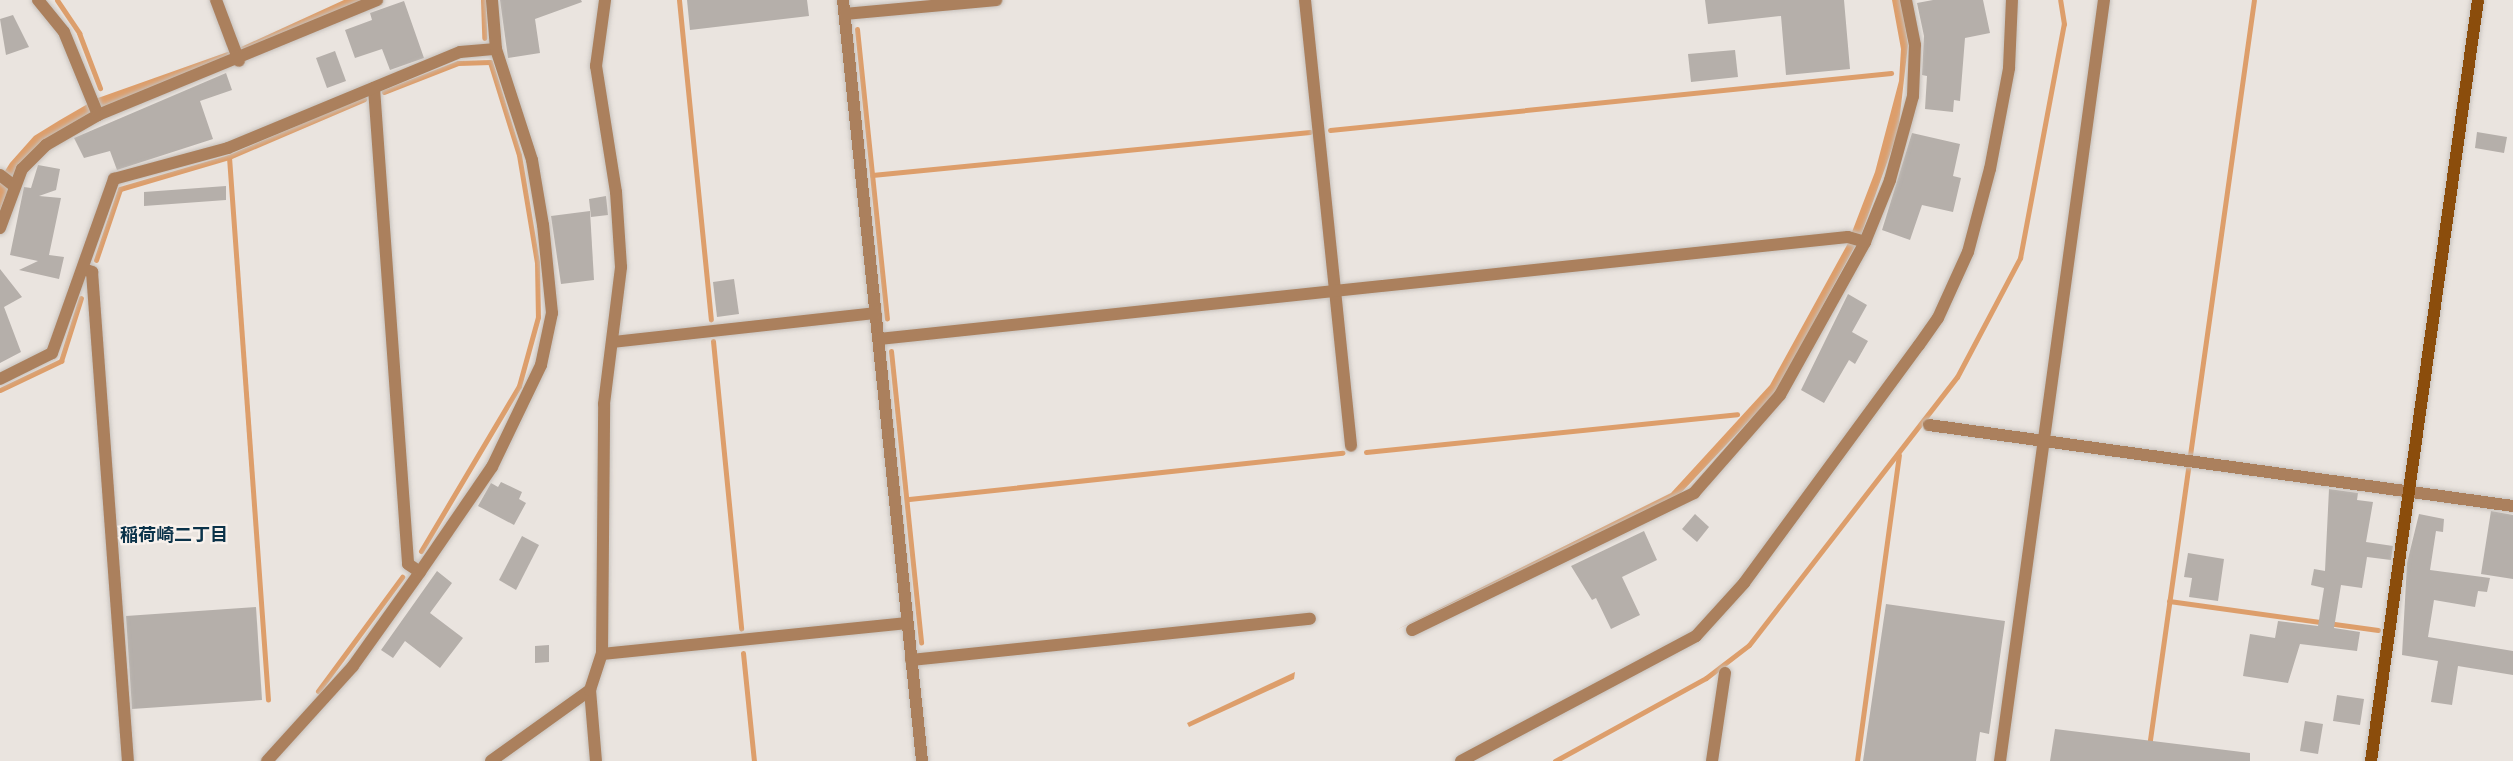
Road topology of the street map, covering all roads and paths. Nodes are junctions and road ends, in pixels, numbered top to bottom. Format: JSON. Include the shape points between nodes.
{"nodes":[{"id":1,"x":38,"y":0,"type":"edge"},
{"id":2,"x":216,"y":0,"type":"edge"},
{"id":3,"x":377,"y":0,"type":"edge"},
{"id":4,"x":492,"y":0,"type":"edge"},
{"id":5,"x":605,"y":0,"type":"edge"},
{"id":6,"x":843,"y":0,"type":"edge"},
{"id":7,"x":996,"y":0,"type":"edge"},
{"id":8,"x":1305,"y":0,"type":"edge"},
{"id":9,"x":1906,"y":0,"type":"edge"},
{"id":10,"x":2012,"y":0,"type":"edge"},
{"id":11,"x":2103,"y":0,"type":"edge"},
{"id":12,"x":2478,"y":0,"type":"edge"},
{"id":13,"x":845,"y":14,"type":"junction"},
{"id":14,"x":496,"y":49,"type":"junction"},
{"id":15,"x":237,"y":56,"type":"junction"},
{"id":16,"x":374,"y":88,"type":"junction"},
{"id":17,"x":98,"y":115,"type":"junction"},
{"id":18,"x":0,"y":175,"type":"edge"},
{"id":19,"x":12,"y":184,"type":"junction"},
{"id":20,"x":0,"y":228,"type":"edge"},
{"id":21,"x":1857,"y":240,"type":"junction"},
{"id":22,"x":84,"y":269,"type":"junction"},
{"id":23,"x":1336,"y":292,"type":"junction"},
{"id":24,"x":875,"y":313,"type":"junction"},
{"id":25,"x":879,"y":339,"type":"junction"},
{"id":26,"x":613,"y":342,"type":"junction"},
{"id":27,"x":0,"y":379,"type":"edge"},
{"id":28,"x":1929,"y":424,"type":"dead end"},
{"id":29,"x":2045,"y":440,"type":"junction"},
{"id":30,"x":1352,"y":446,"type":"dead end"},
{"id":31,"x":2408,"y":492,"type":"junction"},
{"id":32,"x":2513,"y":506,"type":"edge"},
{"id":33,"x":420,"y":572,"type":"junction"},
{"id":34,"x":1310,"y":619,"type":"dead end"},
{"id":35,"x":907,"y":624,"type":"junction"},
{"id":36,"x":1412,"y":630,"type":"dead end"},
{"id":37,"x":602,"y":654,"type":"junction"},
{"id":38,"x":912,"y":660,"type":"junction"},
{"id":39,"x":1725,"y":673,"type":"dead end"},
{"id":40,"x":590,"y":690,"type":"junction"},
{"id":41,"x":128,"y":761,"type":"edge"},
{"id":42,"x":267,"y":761,"type":"edge"},
{"id":43,"x":491,"y":761,"type":"edge"},
{"id":44,"x":596,"y":761,"type":"edge"},
{"id":45,"x":922,"y":761,"type":"edge"},
{"id":46,"x":1461,"y":761,"type":"edge"},
{"id":47,"x":1712,"y":761,"type":"edge"},
{"id":48,"x":2000,"y":761,"type":"edge"},
{"id":49,"x":2371,"y":761,"type":"edge"}],
"edges":[{"from":1,"to":17,"type":"street","via":[[64,32]]},
{"from":2,"to":15,"type":"street"},
{"from":3,"to":15,"type":"street"},
{"from":4,"to":14,"type":"street"},
{"from":5,"to":26,"type":"street","via":[[596,66],[618,214],[621,267]]},
{"from":6,"to":13,"type":"street"},
{"from":7,"to":13,"type":"street"},
{"from":8,"to":23,"type":"street"},
{"from":9,"to":21,"type":"street","via":[[1915,45],[1914,96],[1890,180]]},
{"from":10,"to":46,"type":"street","via":[[2009,68],[1982,200],[1953,288],[1919,345],[1744,583],[1696,636]]},
{"from":11,"to":29,"type":"street"},
{"from":12,"to":31,"type":"street"},
{"from":13,"to":24,"type":"street"},
{"from":14,"to":16,"type":"street","via":[[460,52]]},
{"from":14,"to":33,"type":"street","via":[[532,160],[552,313],[527,404],[492,467]]},
{"from":15,"to":17,"type":"street"},
{"from":16,"to":22,"type":"street","via":[[228,148],[114,180]]},
{"from":16,"to":33,"type":"street","via":[[408,564]]},
{"from":17,"to":19,"type":"street","via":[[46,145]]},
{"from":18,"to":19,"type":"street"},
{"from":19,"to":20,"type":"street"},
{"from":21,"to":23,"type":"street"},
{"from":21,"to":36,"type":"street","via":[[1780,395],[1694,493]]},
{"from":22,"to":27,"type":"street","via":[[52,353]]},
{"from":22,"to":41,"type":"street","via":[[92,272]]},
{"from":23,"to":25,"type":"street"},
{"from":23,"to":30,"type":"street"},
{"from":24,"to":25,"type":"street"},
{"from":24,"to":26,"type":"street"},
{"from":25,"to":35,"type":"street"},
{"from":26,"to":37,"type":"street","via":[[604,404]]},
{"from":28,"to":29,"type":"street"},
{"from":29,"to":31,"type":"street"},
{"from":29,"to":48,"type":"street"},
{"from":31,"to":32,"type":"street"},
{"from":31,"to":49,"type":"street"},
{"from":33,"to":42,"type":"street","via":[[353,666]]},
{"from":34,"to":38,"type":"street"},
{"from":35,"to":37,"type":"street"},
{"from":35,"to":38,"type":"street"},
{"from":37,"to":40,"type":"street"},
{"from":38,"to":45,"type":"street"},
{"from":39,"to":47,"type":"street"},
{"from":40,"to":43,"type":"street"},
{"from":40,"to":44,"type":"street"}]}
